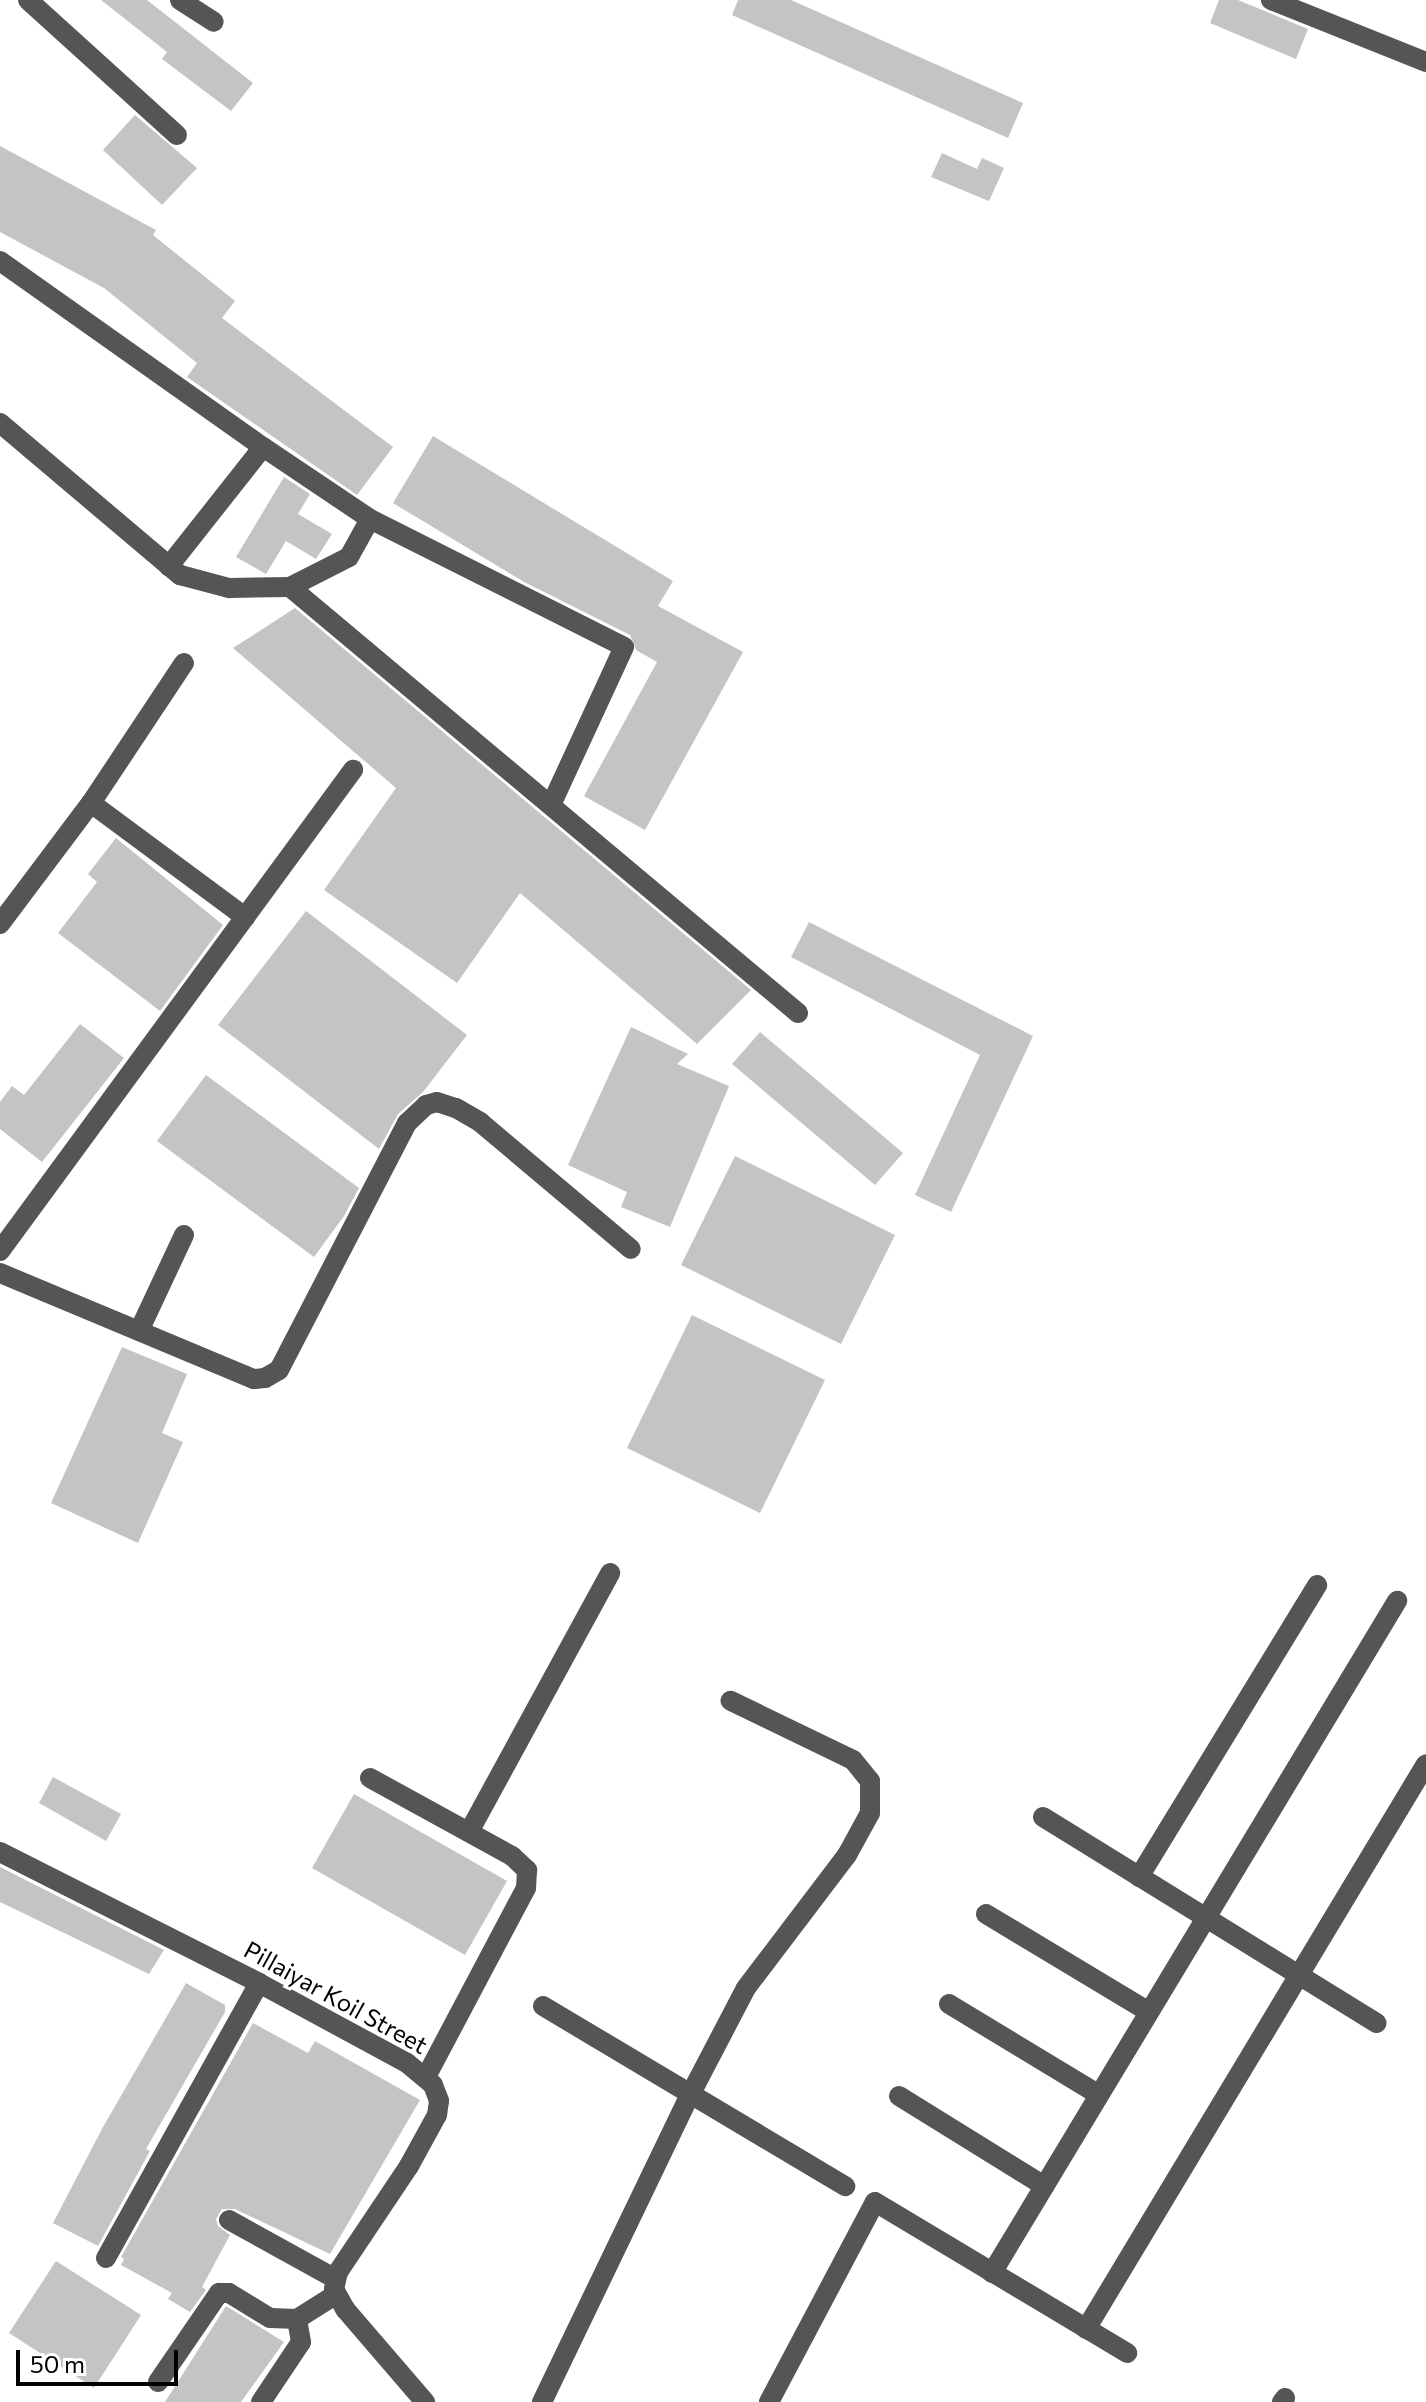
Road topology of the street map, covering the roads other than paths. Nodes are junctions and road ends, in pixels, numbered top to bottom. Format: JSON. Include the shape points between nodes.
{"nodes":[{"id":1,"x":28,"y":0,"type":"edge"},
{"id":2,"x":180,"y":0,"type":"edge"},
{"id":3,"x":1271,"y":0,"type":"edge"},
{"id":4,"x":214,"y":22,"type":"dead end"},
{"id":5,"x":1426,"y":62,"type":"edge"},
{"id":6,"x":177,"y":135,"type":"dead end"},
{"id":7,"x":0,"y":261,"type":"edge"},
{"id":8,"x":0,"y":423,"type":"edge"},
{"id":9,"x":263,"y":447,"type":"junction"},
{"id":10,"x":370,"y":519,"type":"junction"},
{"id":11,"x":169,"y":566,"type":"junction"},
{"id":12,"x":290,"y":587,"type":"junction"},
{"id":13,"x":184,"y":663,"type":"dead end"},
{"id":14,"x":353,"y":770,"type":"dead end"},
{"id":15,"x":91,"y":803,"type":"junction"},
{"id":16,"x":551,"y":805,"type":"junction"},
{"id":17,"x":245,"y":917,"type":"junction"},
{"id":18,"x":0,"y":924,"type":"edge"},
{"id":19,"x":798,"y":1013,"type":"dead end"},
{"id":20,"x":184,"y":1235,"type":"dead end"},
{"id":21,"x":631,"y":1249,"type":"dead end"},
{"id":22,"x":0,"y":1251,"type":"edge"},
{"id":23,"x":0,"y":1273,"type":"edge"},
{"id":24,"x":139,"y":1331,"type":"junction"},
{"id":25,"x":610,"y":1573,"type":"dead end"},
{"id":26,"x":1317,"y":1585,"type":"dead end"},
{"id":27,"x":1397,"y":1601,"type":"dead end"},
{"id":28,"x":731,"y":1701,"type":"dead end"},
{"id":29,"x":1426,"y":1764,"type":"edge"},
{"id":30,"x":370,"y":1778,"type":"dead end"},
{"id":31,"x":1043,"y":1817,"type":"dead end"},
{"id":32,"x":469,"y":1832,"type":"junction"},
{"id":33,"x":0,"y":1852,"type":"edge"},
{"id":34,"x":1139,"y":1877,"type":"junction"},
{"id":35,"x":986,"y":1914,"type":"dead end"},
{"id":36,"x":1206,"y":1918,"type":"junction"},
{"id":37,"x":1299,"y":1975,"type":"junction"},
{"id":38,"x":259,"y":1983,"type":"junction"},
{"id":39,"x":949,"y":2004,"type":"dead end"},
{"id":40,"x":543,"y":2006,"type":"dead end"},
{"id":41,"x":1149,"y":2012,"type":"junction"},
{"id":42,"x":1376,"y":2023,"type":"dead end"},
{"id":43,"x":426,"y":2077,"type":"junction"},
{"id":44,"x":690,"y":2094,"type":"junction"},
{"id":45,"x":1099,"y":2095,"type":"junction"},
{"id":46,"x":899,"y":2096,"type":"dead end"},
{"id":47,"x":845,"y":2186,"type":"dead end"},
{"id":48,"x":1044,"y":2186,"type":"junction"},
{"id":49,"x":229,"y":2220,"type":"dead end"},
{"id":50,"x":106,"y":2258,"type":"dead end"},
{"id":51,"x":992,"y":2273,"type":"junction"},
{"id":52,"x":336,"y":2287,"type":"junction"},
{"id":53,"x":297,"y":2319,"type":"junction"},
{"id":54,"x":1086,"y":2329,"type":"junction"},
{"id":55,"x":1127,"y":2353,"type":"dead end"},
{"id":56,"x":158,"y":2382,"type":"dead end"},
{"id":57,"x":261,"y":2402,"type":"edge"},
{"id":58,"x":425,"y":2402,"type":"edge"},
{"id":59,"x":542,"y":2402,"type":"edge"},
{"id":60,"x":769,"y":2402,"type":"edge"}],
"edges":[{"from":1,"to":6,"type":"street"},
{"from":2,"to":4,"type":"street"},
{"from":3,"to":5,"type":"street"},
{"from":7,"to":9,"type":"street"},
{"from":8,"to":11,"type":"street"},
{"from":9,"to":10,"type":"street"},
{"from":9,"to":11,"type":"street"},
{"from":10,"to":12,"type":"street","via":[[349,557]]},
{"from":10,"to":16,"type":"street","via":[[624,647]]},
{"from":11,"to":12,"type":"street","via":[[180,575],[229,588]]},
{"from":12,"to":16,"type":"street"},
{"from":13,"to":15,"type":"street"},
{"from":14,"to":17,"type":"street"},
{"from":15,"to":17,"type":"street"},
{"from":15,"to":18,"type":"street"},
{"from":16,"to":19,"type":"street"},
{"from":17,"to":22,"type":"street"},
{"from":20,"to":24,"type":"street"},
{"from":21,"to":24,"type":"street","via":[[480,1122],[437,1102],[407,1123],[279,1370],[254,1379]]},
{"from":23,"to":24,"type":"street"},
{"from":25,"to":32,"type":"street"},
{"from":26,"to":34,"type":"street"},
{"from":27,"to":36,"type":"street"},
{"from":28,"to":44,"type":"street","via":[[853,1760],[870,1781],[870,1813],[847,1855],[746,1988]]},
{"from":29,"to":37,"type":"street"},
{"from":30,"to":32,"type":"street"},
{"from":31,"to":34,"type":"street"},
{"from":32,"to":43,"type":"street","via":[[527,1870],[526,1888]]},
{"from":33,"to":38,"type":"street","name":"Pillaiyar Koil Street"},
{"from":34,"to":36,"type":"street"},
{"from":35,"to":41,"type":"street"},
{"from":36,"to":37,"type":"street"},
{"from":36,"to":41,"type":"street"},
{"from":37,"to":42,"type":"street"},
{"from":37,"to":54,"type":"street"},
{"from":38,"to":43,"type":"street","name":"Pillaiyar Koil Street"},
{"from":38,"to":50,"type":"street"},
{"from":39,"to":45,"type":"street"},
{"from":40,"to":44,"type":"street"},
{"from":41,"to":45,"type":"street"},
{"from":43,"to":52,"type":"street","name":"Pillaiyar Koil Street","via":[[438,2096],[437,2115]]},
{"from":44,"to":47,"type":"street"},
{"from":44,"to":59,"type":"street"},
{"from":45,"to":48,"type":"street"},
{"from":46,"to":48,"type":"street"},
{"from":48,"to":51,"type":"street"},
{"from":49,"to":52,"type":"street"},
{"from":51,"to":54,"type":"street"},
{"from":51,"to":60,"type":"street","via":[[875,2202]]},
{"from":52,"to":53,"type":"street"},
{"from":52,"to":58,"type":"street"},
{"from":53,"to":56,"type":"street","via":[[270,2318],[229,2293],[219,2293]]},
{"from":53,"to":57,"type":"street","via":[[301,2342]]},
{"from":54,"to":55,"type":"street"}]}
